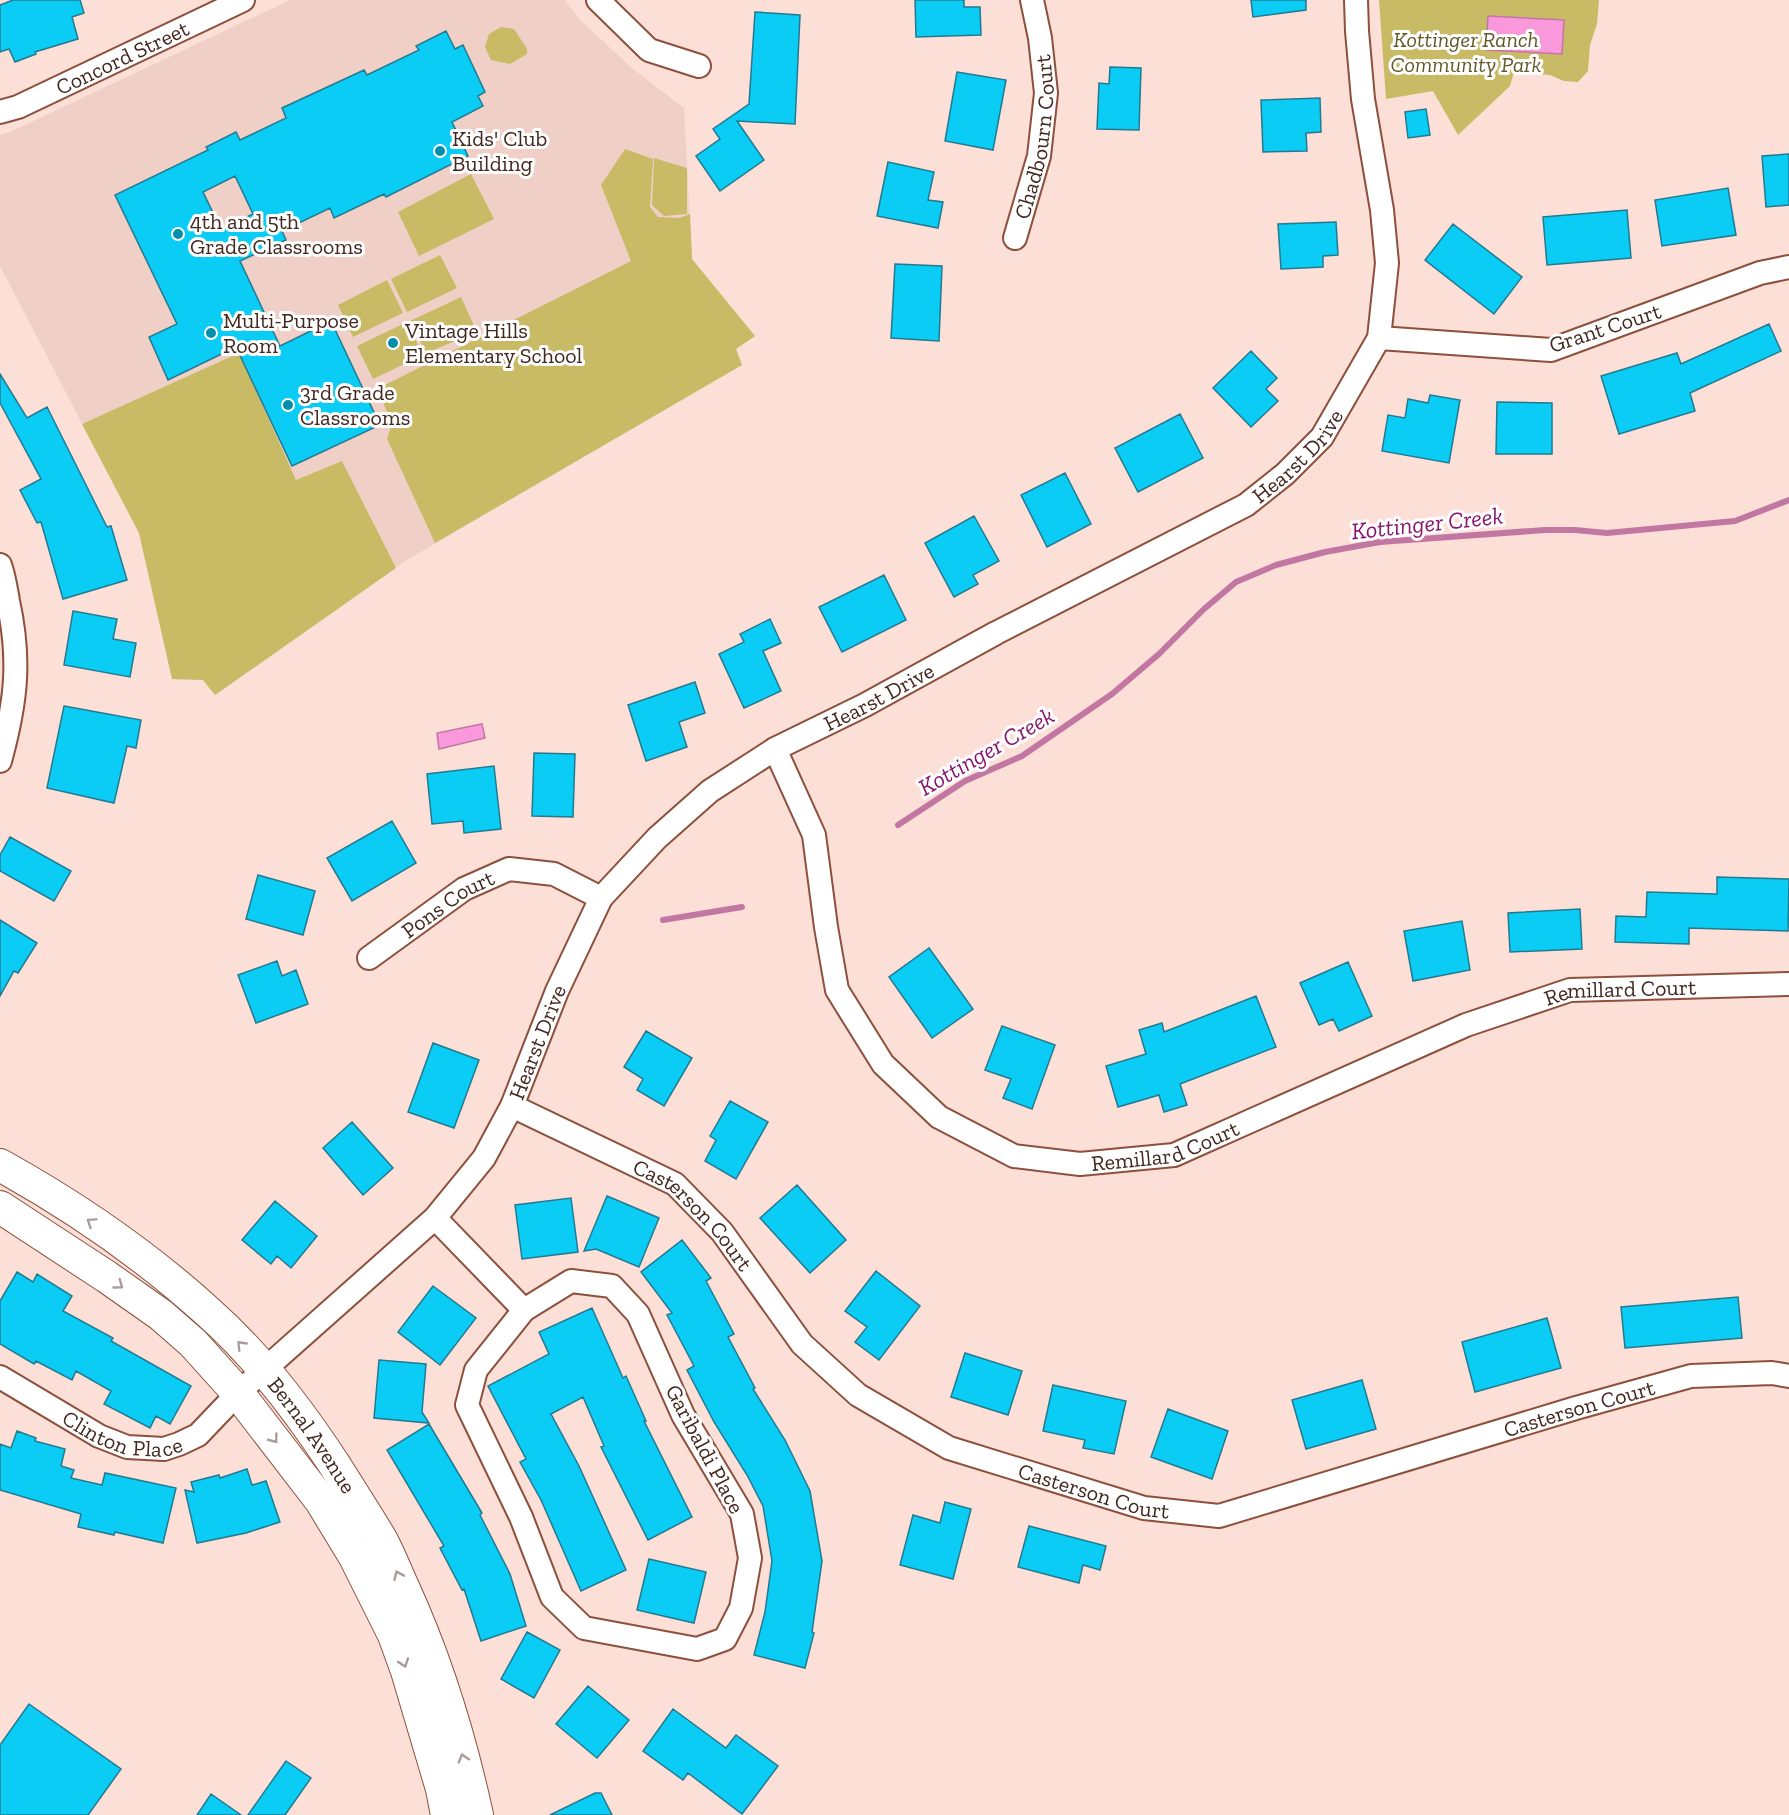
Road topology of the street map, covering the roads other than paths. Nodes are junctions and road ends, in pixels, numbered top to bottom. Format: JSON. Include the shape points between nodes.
{"nodes":[{"id":1,"x":243,"y":0,"type":"edge"},
{"id":2,"x":598,"y":0,"type":"edge"},
{"id":3,"x":1032,"y":0,"type":"edge"},
{"id":4,"x":1356,"y":0,"type":"edge"},
{"id":5,"x":699,"y":66,"type":"dead end"},
{"id":6,"x":0,"y":112,"type":"edge"},
{"id":7,"x":1015,"y":238,"type":"dead end"},
{"id":8,"x":1789,"y":267,"type":"edge"},
{"id":9,"x":1379,"y":338,"type":"junction"},
{"id":10,"x":0,"y":565,"type":"edge"},
{"id":11,"x":775,"y":749,"type":"junction"},
{"id":12,"x":0,"y":761,"type":"edge"},
{"id":13,"x":601,"y":898,"type":"junction"},
{"id":14,"x":369,"y":958,"type":"dead end"},
{"id":15,"x":1789,"y":984,"type":"edge"},
{"id":16,"x":513,"y":1106,"type":"junction"},
{"id":17,"x":0,"y":1165,"type":"edge"},
{"id":18,"x":0,"y":1207,"type":"edge"},
{"id":19,"x":435,"y":1218,"type":"junction"},
{"id":20,"x":524,"y":1311,"type":"junction"},
{"id":21,"x":265,"y":1370,"type":"junction"},
{"id":22,"x":1789,"y":1376,"type":"edge"},
{"id":23,"x":0,"y":1377,"type":"edge"},
{"id":24,"x":238,"y":1393,"type":"junction"},
{"id":25,"x":447,"y":1815,"type":"edge"},
{"id":26,"x":477,"y":1815,"type":"edge"}],
"edges":[{"from":1,"to":6,"type":"street","name":"Concord Street"},
{"from":2,"to":5,"type":"street","via":[[649,50]]},
{"from":3,"to":7,"type":"street","name":"Chadbourn Court","via":[[1046,93],[1039,156]]},
{"from":4,"to":9,"type":"street","name":"Hearst Drive","via":[[1363,99],[1387,263]]},
{"from":8,"to":9,"type":"street","name":"Grant Court","via":[[1761,273],[1551,350]]},
{"from":9,"to":11,"type":"street","name":"Hearst Drive","via":[[1322,437],[1246,505]]},
{"from":10,"to":12,"type":"street","via":[[14,628],[16,685]]},
{"from":11,"to":13,"type":"street","name":"Hearst Drive","via":[[710,792],[657,838]]},
{"from":11,"to":15,"type":"street","name":"Remillard Court","via":[[814,835],[837,990],[883,1064],[939,1117],[1014,1156],[1080,1164],[1174,1155],[1466,1025],[1570,990]]},
{"from":13,"to":14,"type":"street","name":"Pons Court","via":[[554,874],[509,869],[464,889]]},
{"from":13,"to":16,"type":"street","name":"Hearst Drive","via":[[557,991]]},
{"from":16,"to":19,"type":"street","name":"Hearst Drive","via":[[484,1158]]},
{"from":16,"to":22,"type":"street","name":"Casterson Court","via":[[675,1184],[723,1232],[802,1344],[858,1395],[949,1449],[1144,1508],[1219,1516],[1691,1376]]},
{"from":21,"to":17,"type":"main road","name":"Bernal Avenue","one_way":true,"via":[[209,1312],[140,1254],[42,1188]]},
{"from":18,"to":24,"type":"main road","name":"Bernal Avenue","one_way":true,"via":[[161,1315],[193,1343]]},
{"from":19,"to":20,"type":"street"},
{"from":19,"to":21,"type":"street","name":"Hearst Drive"},
{"from":20,"to":20,"type":"street","name":"Garibaldi Place","via":[[476,1370],[467,1406],[521,1517],[552,1597],[585,1628],[697,1649],[725,1639],[741,1608],[750,1558],[742,1514],[683,1415],[638,1314],[612,1286],[571,1281]]},
{"from":21,"to":24,"type":"street","name":"Hearst Drive"},
{"from":26,"to":21,"type":"main road","name":"Bernal Avenue","one_way":true,"via":[[433,1660],[383,1543],[311,1429]]},
{"from":23,"to":24,"type":"street","name":"Clinton Place","via":[[99,1436],[127,1448],[164,1449],[198,1435]]},
{"from":24,"to":25,"type":"main road","name":"Bernal Avenue","one_way":true,"via":[[321,1501],[355,1557],[394,1635]]}]}
